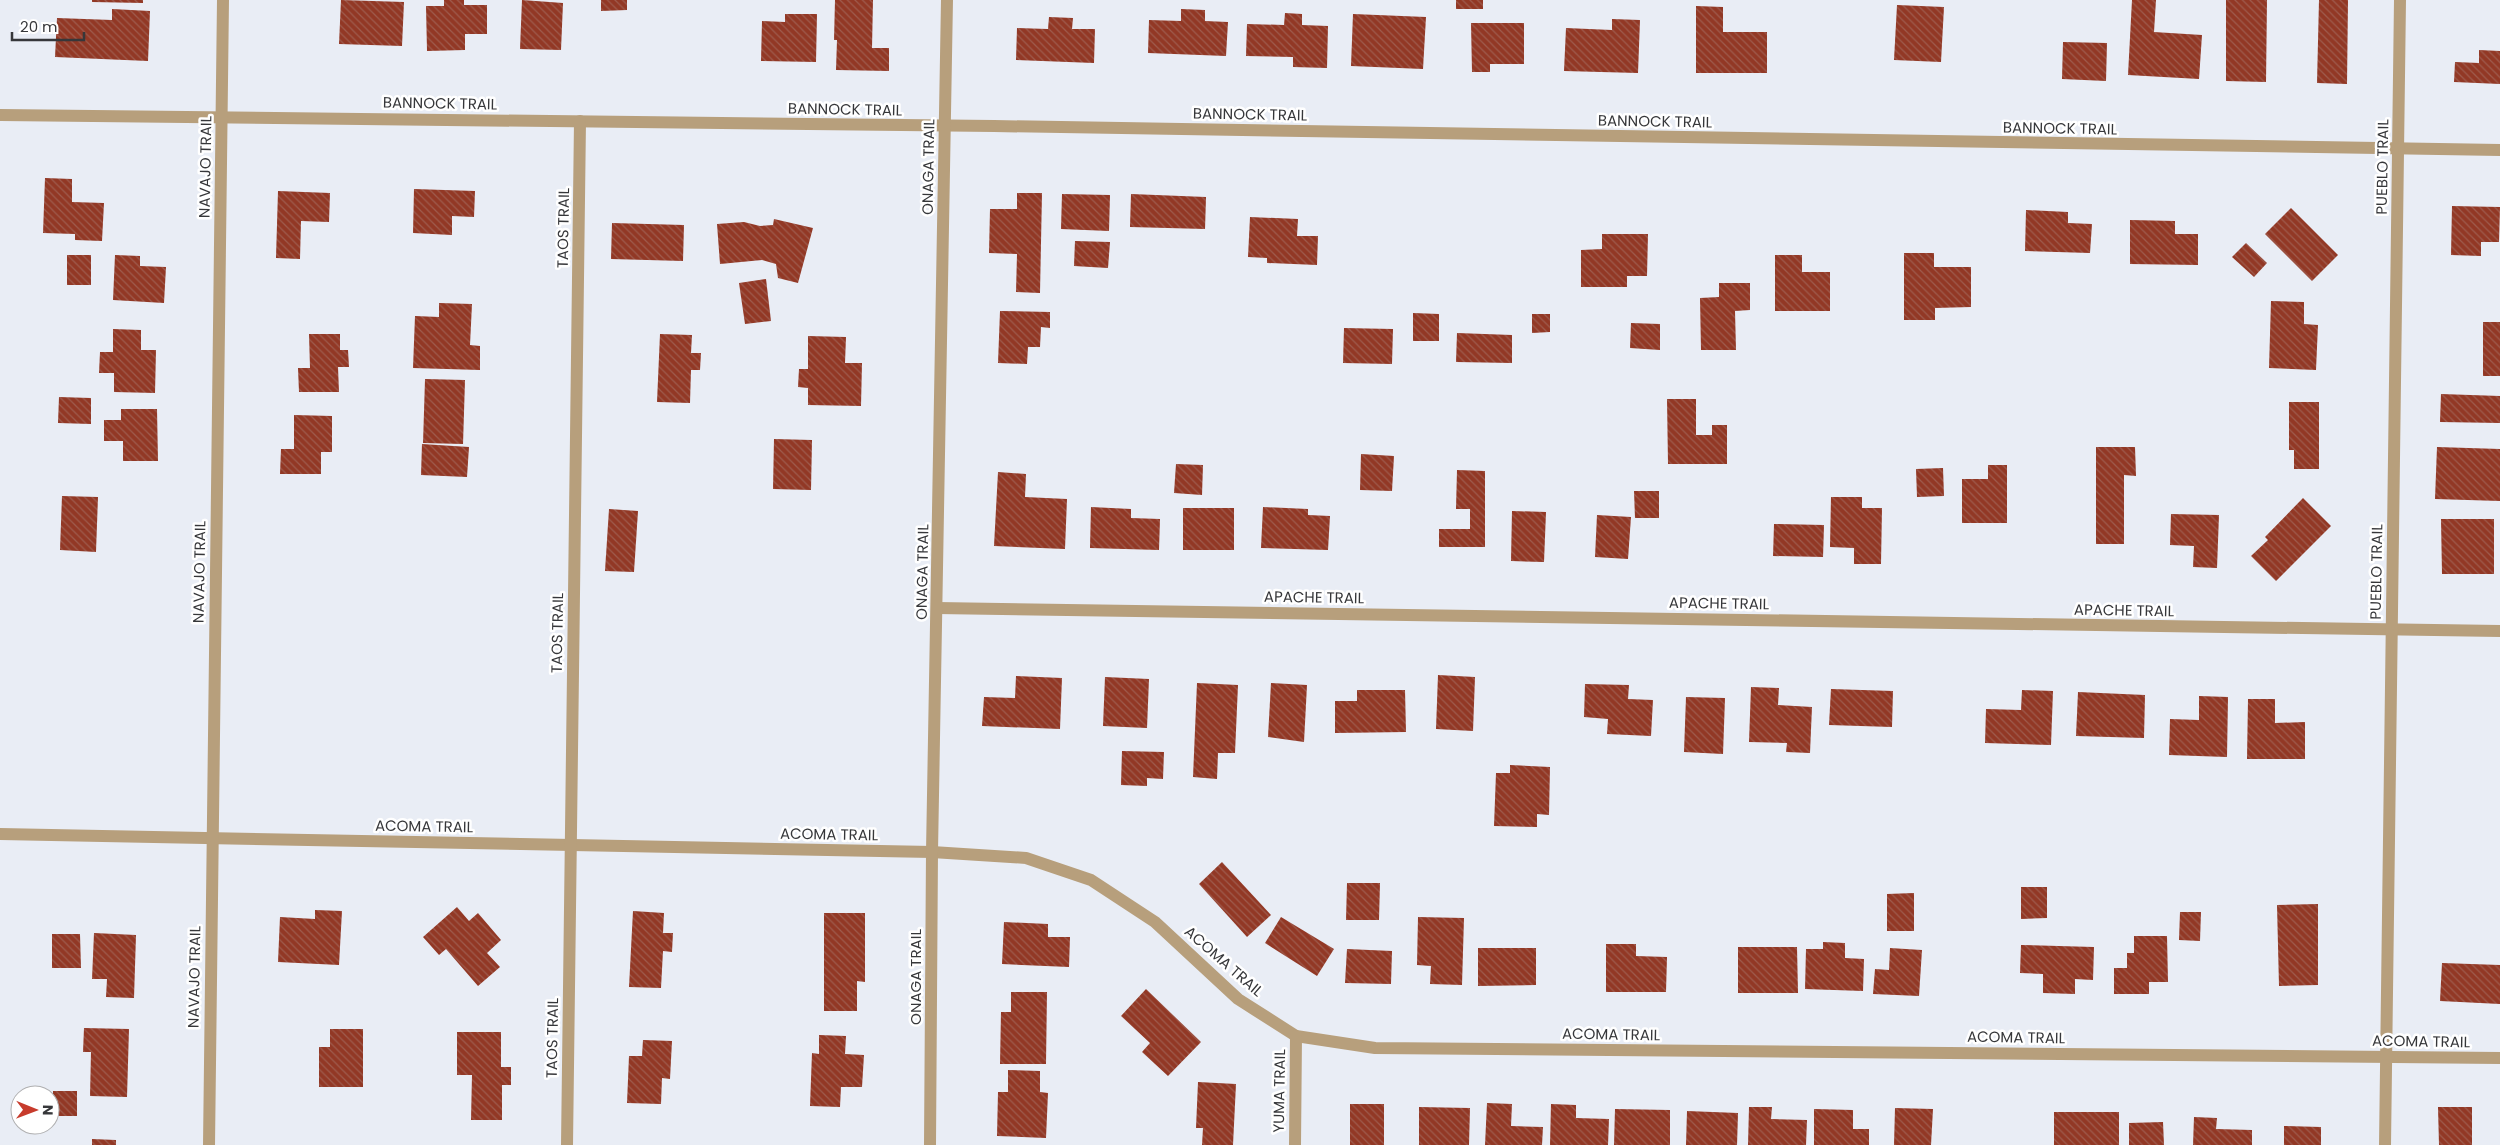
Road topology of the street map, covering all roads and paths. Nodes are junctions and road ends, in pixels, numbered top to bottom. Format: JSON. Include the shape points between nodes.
{"nodes":[{"id":1,"x":224,"y":0,"type":"edge"},
{"id":2,"x":947,"y":0,"type":"edge"},
{"id":3,"x":2400,"y":0,"type":"edge"},
{"id":4,"x":0,"y":115,"type":"edge"},
{"id":5,"x":222,"y":116,"type":"junction"},
{"id":6,"x":580,"y":121,"type":"junction"},
{"id":7,"x":945,"y":126,"type":"junction"},
{"id":8,"x":2398,"y":150,"type":"junction"},
{"id":9,"x":2500,"y":150,"type":"edge"},
{"id":10,"x":937,"y":608,"type":"junction"},
{"id":11,"x":2392,"y":630,"type":"junction"},
{"id":12,"x":2500,"y":631,"type":"edge"},
{"id":13,"x":0,"y":834,"type":"edge"},
{"id":14,"x":212,"y":838,"type":"junction"},
{"id":15,"x":570,"y":845,"type":"junction"},
{"id":16,"x":932,"y":852,"type":"junction"},
{"id":17,"x":1296,"y":1036,"type":"junction"},
{"id":18,"x":2386,"y":1057,"type":"junction"},
{"id":19,"x":2500,"y":1058,"type":"edge"},
{"id":20,"x":209,"y":1145,"type":"edge"},
{"id":21,"x":567,"y":1145,"type":"edge"},
{"id":22,"x":930,"y":1145,"type":"edge"},
{"id":23,"x":1295,"y":1145,"type":"edge"},
{"id":24,"x":2385,"y":1145,"type":"edge"}],
"edges":[{"from":1,"to":5,"type":"street","name":"NAVAJO TRAIL"},
{"from":2,"to":7,"type":"street","name":"ONAGA TRAIL"},
{"from":3,"to":8,"type":"street","name":"PUEBLO TRAIL"},
{"from":4,"to":5,"type":"street","name":"BANNOCK TRAIL"},
{"from":5,"to":6,"type":"street","name":"BANNOCK TRAIL"},
{"from":5,"to":14,"type":"street","name":"NAVAJO TRAIL"},
{"from":6,"to":7,"type":"street","name":"BANNOCK TRAIL"},
{"from":6,"to":15,"type":"street","name":"TAOS TRAIL"},
{"from":7,"to":8,"type":"street","name":"BANNOCK TRAIL"},
{"from":7,"to":10,"type":"street","name":"ONAGA TRAIL"},
{"from":8,"to":9,"type":"street","name":"BANNOCK TRAIL"},
{"from":8,"to":11,"type":"street","name":"PUEBLO TRAIL"},
{"from":10,"to":11,"type":"street","name":"APACHE TRAIL"},
{"from":10,"to":16,"type":"street","name":"ONAGA TRAIL"},
{"from":11,"to":12,"type":"street","name":"APACHE TRAIL"},
{"from":11,"to":18,"type":"street","name":"PUEBLO TRAIL"},
{"from":13,"to":14,"type":"street","name":"ACOMA TRAIL"},
{"from":14,"to":15,"type":"street","name":"ACOMA TRAIL"},
{"from":14,"to":20,"type":"street","name":"NAVAJO TRAIL"},
{"from":15,"to":16,"type":"street","name":"ACOMA TRAIL"},
{"from":15,"to":21,"type":"street","name":"TAOS TRAIL"},
{"from":16,"to":17,"type":"street","name":"ACOMA TRAIL","via":[[1026,858],[1091,880],[1155,922],[1238,999]]},
{"from":16,"to":22,"type":"street","name":"ONAGA TRAIL"},
{"from":17,"to":18,"type":"street","name":"ACOMA TRAIL","via":[[1375,1048]]},
{"from":17,"to":23,"type":"street","name":"YUMA TRAIL"},
{"from":18,"to":19,"type":"street","name":"ACOMA TRAIL"},
{"from":18,"to":24,"type":"street","name":"PUEBLO TRAIL"}]}
